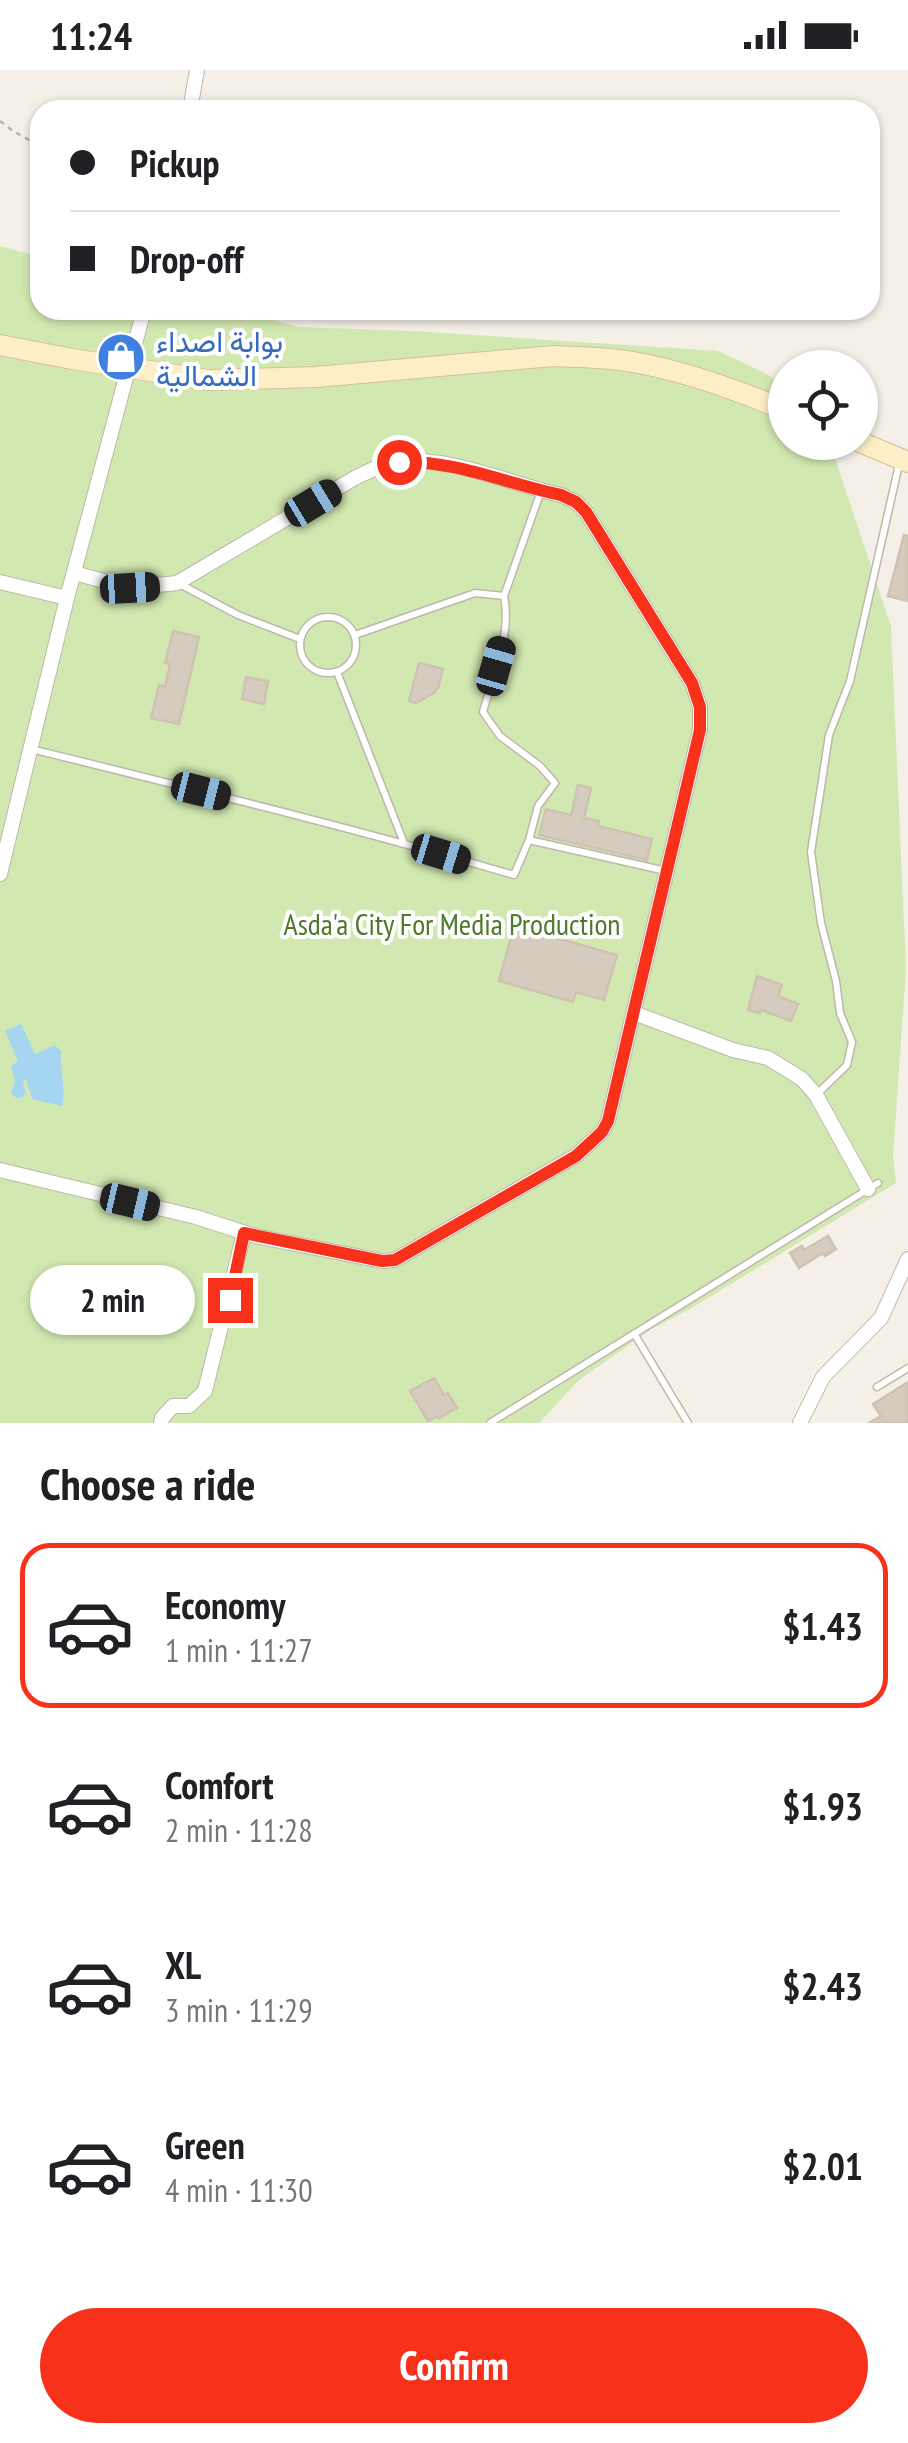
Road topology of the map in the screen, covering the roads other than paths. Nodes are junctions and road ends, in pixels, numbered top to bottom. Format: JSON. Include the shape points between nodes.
{"nodes":[{"id":1,"x":198,"y":70,"type":"edge"},
{"id":2,"x":192,"y":100,"type":"edge"},
{"id":3,"x":141,"y":320,"type":"edge"},
{"id":4,"x":0,"y":345,"type":"edge"},
{"id":5,"x":127,"y":367,"type":"junction"},
{"id":6,"x":768,"y":404,"type":"edge"},
{"id":7,"x":878,"y":450,"type":"edge"},
{"id":8,"x":904,"y":461,"type":"edge"},
{"id":9,"x":541,"y":491,"type":"junction"},
{"id":10,"x":74,"y":572,"type":"junction"},
{"id":11,"x":0,"y":582,"type":"edge"},
{"id":12,"x":177,"y":583,"type":"junction"},
{"id":13,"x":504,"y":596,"type":"junction"},
{"id":14,"x":67,"y":598,"type":"junction"},
{"id":15,"x":355,"y":634,"type":"junction"},
{"id":16,"x":300,"y":639,"type":"junction"},
{"id":17,"x":337,"y":672,"type":"junction"},
{"id":18,"x":30,"y":749,"type":"junction"},
{"id":19,"x":528,"y":840,"type":"junction"},
{"id":20,"x":404,"y":843,"type":"junction"},
{"id":21,"x":666,"y":871,"type":"junction"},
{"id":22,"x":0,"y":874,"type":"edge"},
{"id":23,"x":634,"y":1013,"type":"junction"},
{"id":24,"x":816,"y":1095,"type":"junction"},
{"id":25,"x":0,"y":1170,"type":"edge"},
{"id":26,"x":873,"y":1186,"type":"joint"},
{"id":27,"x":244,"y":1233,"type":"junction"},
{"id":28,"x":908,"y":1259,"type":"edge"},
{"id":29,"x":635,"y":1334,"type":"junction"},
{"id":30,"x":908,"y":1368,"type":"edge"},
{"id":31,"x":878,"y":1387,"type":"dead end"},
{"id":32,"x":160,"y":1423,"type":"edge"},
{"id":33,"x":490,"y":1423,"type":"edge"},
{"id":34,"x":688,"y":1423,"type":"edge"},
{"id":35,"x":800,"y":1423,"type":"edge"}],
"edges":[{"from":1,"to":2,"type":"street"},
{"from":3,"to":5,"type":"street"},
{"from":4,"to":5,"type":"main road"},
{"from":5,"to":6,"type":"main road","via":[[208,380],[591,358],[674,371]]},
{"from":5,"to":10,"type":"street"},
{"from":7,"to":8,"type":"main road"},
{"from":8,"to":24,"type":"lane","via":[[850,681],[828,736],[811,852],[840,1013],[852,1042],[847,1065]]},
{"from":9,"to":12,"type":"street","via":[[435,463],[380,466]]},
{"from":9,"to":13,"type":"lane"},
{"from":9,"to":21,"type":"street","via":[[586,512],[697,696],[700,730]]},
{"from":10,"to":12,"type":"street","via":[[130,588]]},
{"from":10,"to":14,"type":"street"},
{"from":11,"to":14,"type":"street"},
{"from":12,"to":16,"type":"lane"},
{"from":13,"to":15,"type":"lane","via":[[475,593]]},
{"from":13,"to":19,"type":"lane","via":[[504,638],[484,712],[500,736],[555,784],[538,806]]},
{"from":14,"to":18,"type":"street"},
{"from":15,"to":16,"type":"lane","via":[[343,620],[326,616],[309,623]]},
{"from":15,"to":17,"type":"lane","via":[[352,661]]},
{"from":16,"to":17,"type":"lane","via":[[309,666]]},
{"from":17,"to":20,"type":"lane"},
{"from":18,"to":20,"type":"lane"},
{"from":18,"to":22,"type":"street"},
{"from":19,"to":20,"type":"lane","via":[[514,875]]},
{"from":19,"to":21,"type":"lane"},
{"from":21,"to":23,"type":"street"},
{"from":23,"to":24,"type":"street","via":[[768,1058]]},
{"from":23,"to":27,"type":"street","via":[[602,1132],[576,1156],[395,1260]]},
{"from":24,"to":26,"type":"street"},
{"from":25,"to":27,"type":"street"},
{"from":26,"to":29,"type":"lane"},
{"from":27,"to":32,"type":"street","via":[[205,1391],[189,1406],[173,1406]]},
{"from":28,"to":35,"type":"street","via":[[882,1318],[823,1377]]},
{"from":29,"to":33,"type":"lane"},
{"from":29,"to":34,"type":"lane"},
{"from":30,"to":31,"type":"lane"}]}
